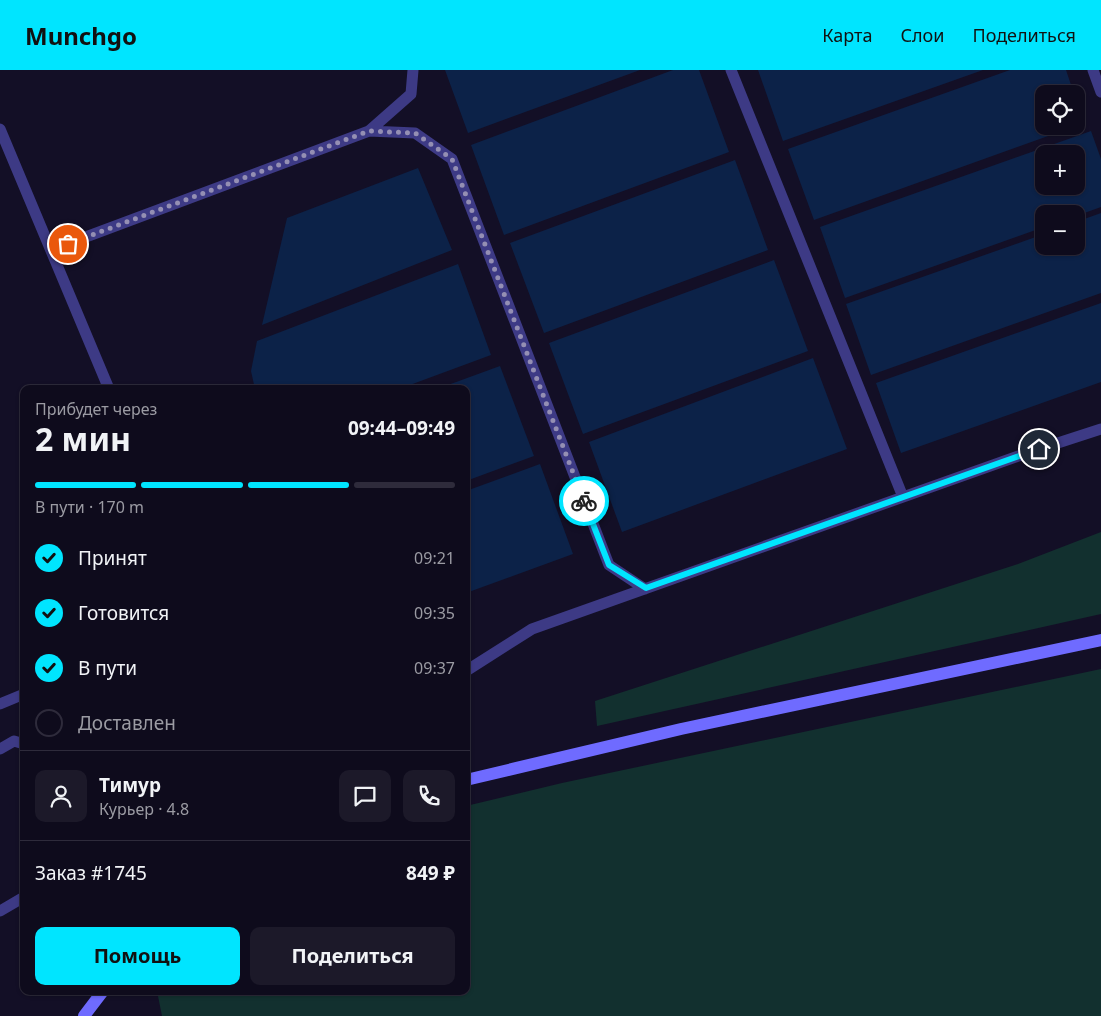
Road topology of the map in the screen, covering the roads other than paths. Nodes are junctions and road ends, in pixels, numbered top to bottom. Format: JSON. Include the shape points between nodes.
{"nodes":[{"id":1,"x":413,"y":70,"type":"edge"},
{"id":2,"x":731,"y":70,"type":"edge"},
{"id":3,"x":1093,"y":70,"type":"edge"},
{"id":4,"x":1101,"y":92,"type":"edge"},
{"id":5,"x":0,"y":130,"type":"edge"},
{"id":6,"x":369,"y":131,"type":"junction"},
{"id":7,"x":51,"y":250,"type":"junction"},
{"id":8,"x":107,"y":385,"type":"edge"},
{"id":9,"x":1101,"y":429,"type":"edge"},
{"id":10,"x":903,"y":496,"type":"junction"},
{"id":11,"x":646,"y":588,"type":"junction"},
{"id":12,"x":1101,"y":640,"type":"edge"},
{"id":13,"x":470,"y":668,"type":"edge"},
{"id":14,"x":20,"y":696,"type":"edge"},
{"id":15,"x":0,"y":704,"type":"edge"},
{"id":16,"x":20,"y":743,"type":"edge"},
{"id":17,"x":0,"y":749,"type":"edge"},
{"id":18,"x":470,"y":779,"type":"edge"},
{"id":19,"x":20,"y":899,"type":"edge"},
{"id":20,"x":0,"y":911,"type":"edge"},
{"id":21,"x":100,"y":995,"type":"edge"},
{"id":22,"x":84,"y":1016,"type":"edge"}],
"edges":[{"from":1,"to":6,"type":"lane","via":[[411,94]]},
{"from":2,"to":10,"type":"lane"},
{"from":3,"to":4,"type":"lane"},
{"from":5,"to":7,"type":"lane"},
{"from":6,"to":7,"type":"lane"},
{"from":6,"to":11,"type":"lane","via":[[415,133],[452,159],[609,565]]},
{"from":7,"to":8,"type":"lane"},
{"from":9,"to":10,"type":"lane"},
{"from":10,"to":11,"type":"lane"},
{"from":11,"to":13,"type":"lane","via":[[532,629]]},
{"from":12,"to":18,"type":"main road","via":[[681,729]]},
{"from":14,"to":15,"type":"lane"},
{"from":16,"to":17,"type":"lane","via":[[14,742]]},
{"from":19,"to":20,"type":"lane"},
{"from":21,"to":22,"type":"main road"}]}
